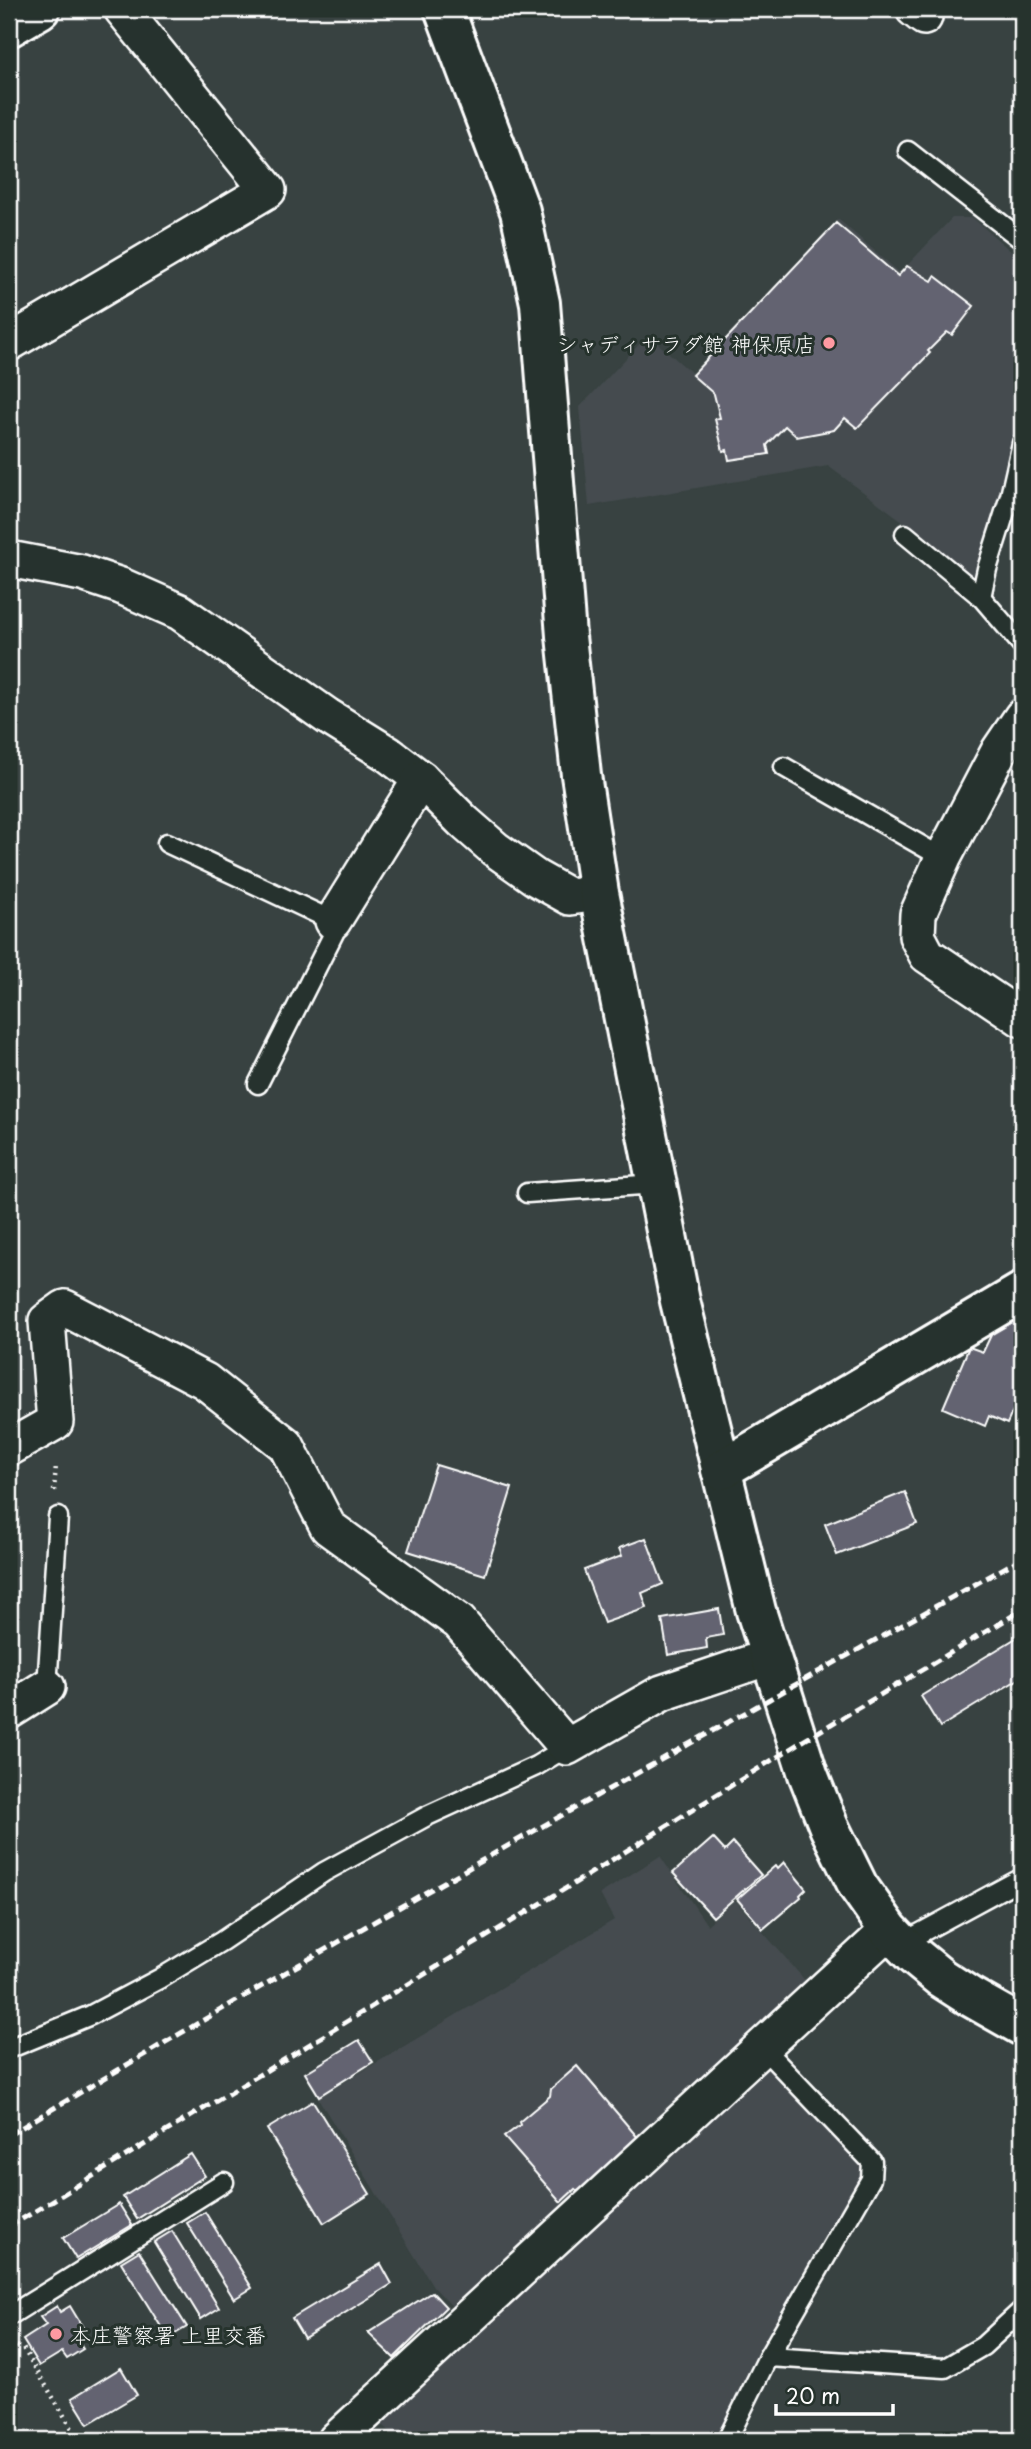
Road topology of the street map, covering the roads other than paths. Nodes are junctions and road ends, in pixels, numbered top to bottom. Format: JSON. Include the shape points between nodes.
{"nodes":[{"id":1,"x":40,"y":9,"type":"edge"},
{"id":2,"x":122,"y":9,"type":"edge"},
{"id":3,"x":444,"y":9,"type":"edge"},
{"id":4,"x":9,"y":27,"type":"edge"},
{"id":5,"x":908,"y":151,"type":"dead end"},
{"id":6,"x":1022,"y":240,"type":"edge"},
{"id":7,"x":9,"y":343,"type":"edge"},
{"id":8,"x":1022,"y":443,"type":"edge"},
{"id":9,"x":905,"y":534,"type":"dead end"},
{"id":10,"x":9,"y":559,"type":"edge"},
{"id":11,"x":981,"y":597,"type":"junction"},
{"id":12,"x":1022,"y":645,"type":"edge"},
{"id":13,"x":1022,"y":716,"type":"edge"},
{"id":14,"x":784,"y":767,"type":"dead end"},
{"id":15,"x":421,"y":779,"type":"junction"},
{"id":16,"x":167,"y":843,"type":"dead end"},
{"id":17,"x":943,"y":858,"type":"junction"},
{"id":18,"x":599,"y":893,"type":"junction"},
{"id":19,"x":333,"y":921,"type":"junction"},
{"id":20,"x":1022,"y":1019,"type":"edge"},
{"id":21,"x":258,"y":1084,"type":"dead end"},
{"id":22,"x":656,"y":1184,"type":"junction"},
{"id":23,"x":527,"y":1193,"type":"dead end"},
{"id":24,"x":1022,"y":1292,"type":"edge"},
{"id":25,"x":9,"y":1448,"type":"edge"},
{"id":26,"x":721,"y":1470,"type":"junction"},
{"id":27,"x":58,"y":1517,"type":"road end"},
{"id":28,"x":769,"y":1657,"type":"junction"},
{"id":29,"x":47,"y":1687,"type":"joint"},
{"id":30,"x":9,"y":1711,"type":"edge"},
{"id":31,"x":567,"y":1747,"type":"junction"},
{"id":32,"x":1022,"y":1878,"type":"edge"},
{"id":33,"x":895,"y":1936,"type":"junction"},
{"id":34,"x":1022,"y":2026,"type":"edge"},
{"id":35,"x":13,"y":2047,"type":"dead end"},
{"id":36,"x":763,"y":2048,"type":"junction"},
{"id":37,"x":224,"y":2182,"type":"dead end"},
{"id":38,"x":1022,"y":2310,"type":"edge"},
{"id":39,"x":9,"y":2316,"type":"edge"},
{"id":40,"x":768,"y":2357,"type":"junction"},
{"id":41,"x":336,"y":2440,"type":"edge"},
{"id":42,"x":727,"y":2440,"type":"edge"}],
"edges":[{"from":1,"to":4,"type":"street"},
{"from":2,"to":7,"type":"street","via":[[268,190]]},
{"from":3,"to":18,"type":"street","via":[[520,211],[540,303],[566,636]]},
{"from":5,"to":6,"type":"lane"},
{"from":8,"to":11,"type":"lane"},
{"from":9,"to":11,"type":"lane"},
{"from":10,"to":15,"type":"street","via":[[82,573],[180,612]]},
{"from":11,"to":12,"type":"lane"},
{"from":13,"to":17,"type":"street"},
{"from":14,"to":17,"type":"lane"},
{"from":15,"to":18,"type":"street","via":[[485,840],[536,878],[570,897]]},
{"from":15,"to":19,"type":"street"},
{"from":16,"to":19,"type":"lane"},
{"from":17,"to":20,"type":"street","via":[[918,914],[917,936],[927,955]]},
{"from":18,"to":22,"type":"street"},
{"from":19,"to":21,"type":"lane","via":[[334,933]]},
{"from":22,"to":23,"type":"lane"},
{"from":22,"to":26,"type":"street"},
{"from":24,"to":26,"type":"street"},
{"from":25,"to":31,"type":"street","via":[[55,1422],[47,1321],[65,1308],[205,1381],[285,1445],[328,1527],[459,1622]]},
{"from":26,"to":28,"type":"street"},
{"from":27,"to":29,"type":"lane"},
{"from":28,"to":31,"type":"street","via":[[662,1693]]},
{"from":28,"to":33,"type":"street","via":[[829,1827],[858,1886]]},
{"from":29,"to":30,"type":"street"},
{"from":31,"to":35,"type":"lane","via":[[324,1872],[148,1985]]},
{"from":32,"to":33,"type":"lane"},
{"from":33,"to":34,"type":"street","via":[[941,1978]]},
{"from":33,"to":36,"type":"street"},
{"from":36,"to":40,"type":"lane","via":[[872,2162],[872,2179]]},
{"from":36,"to":41,"type":"street"},
{"from":37,"to":39,"type":"lane"},
{"from":38,"to":40,"type":"lane","via":[[983,2346],[945,2368]]},
{"from":40,"to":42,"type":"lane"}]}
